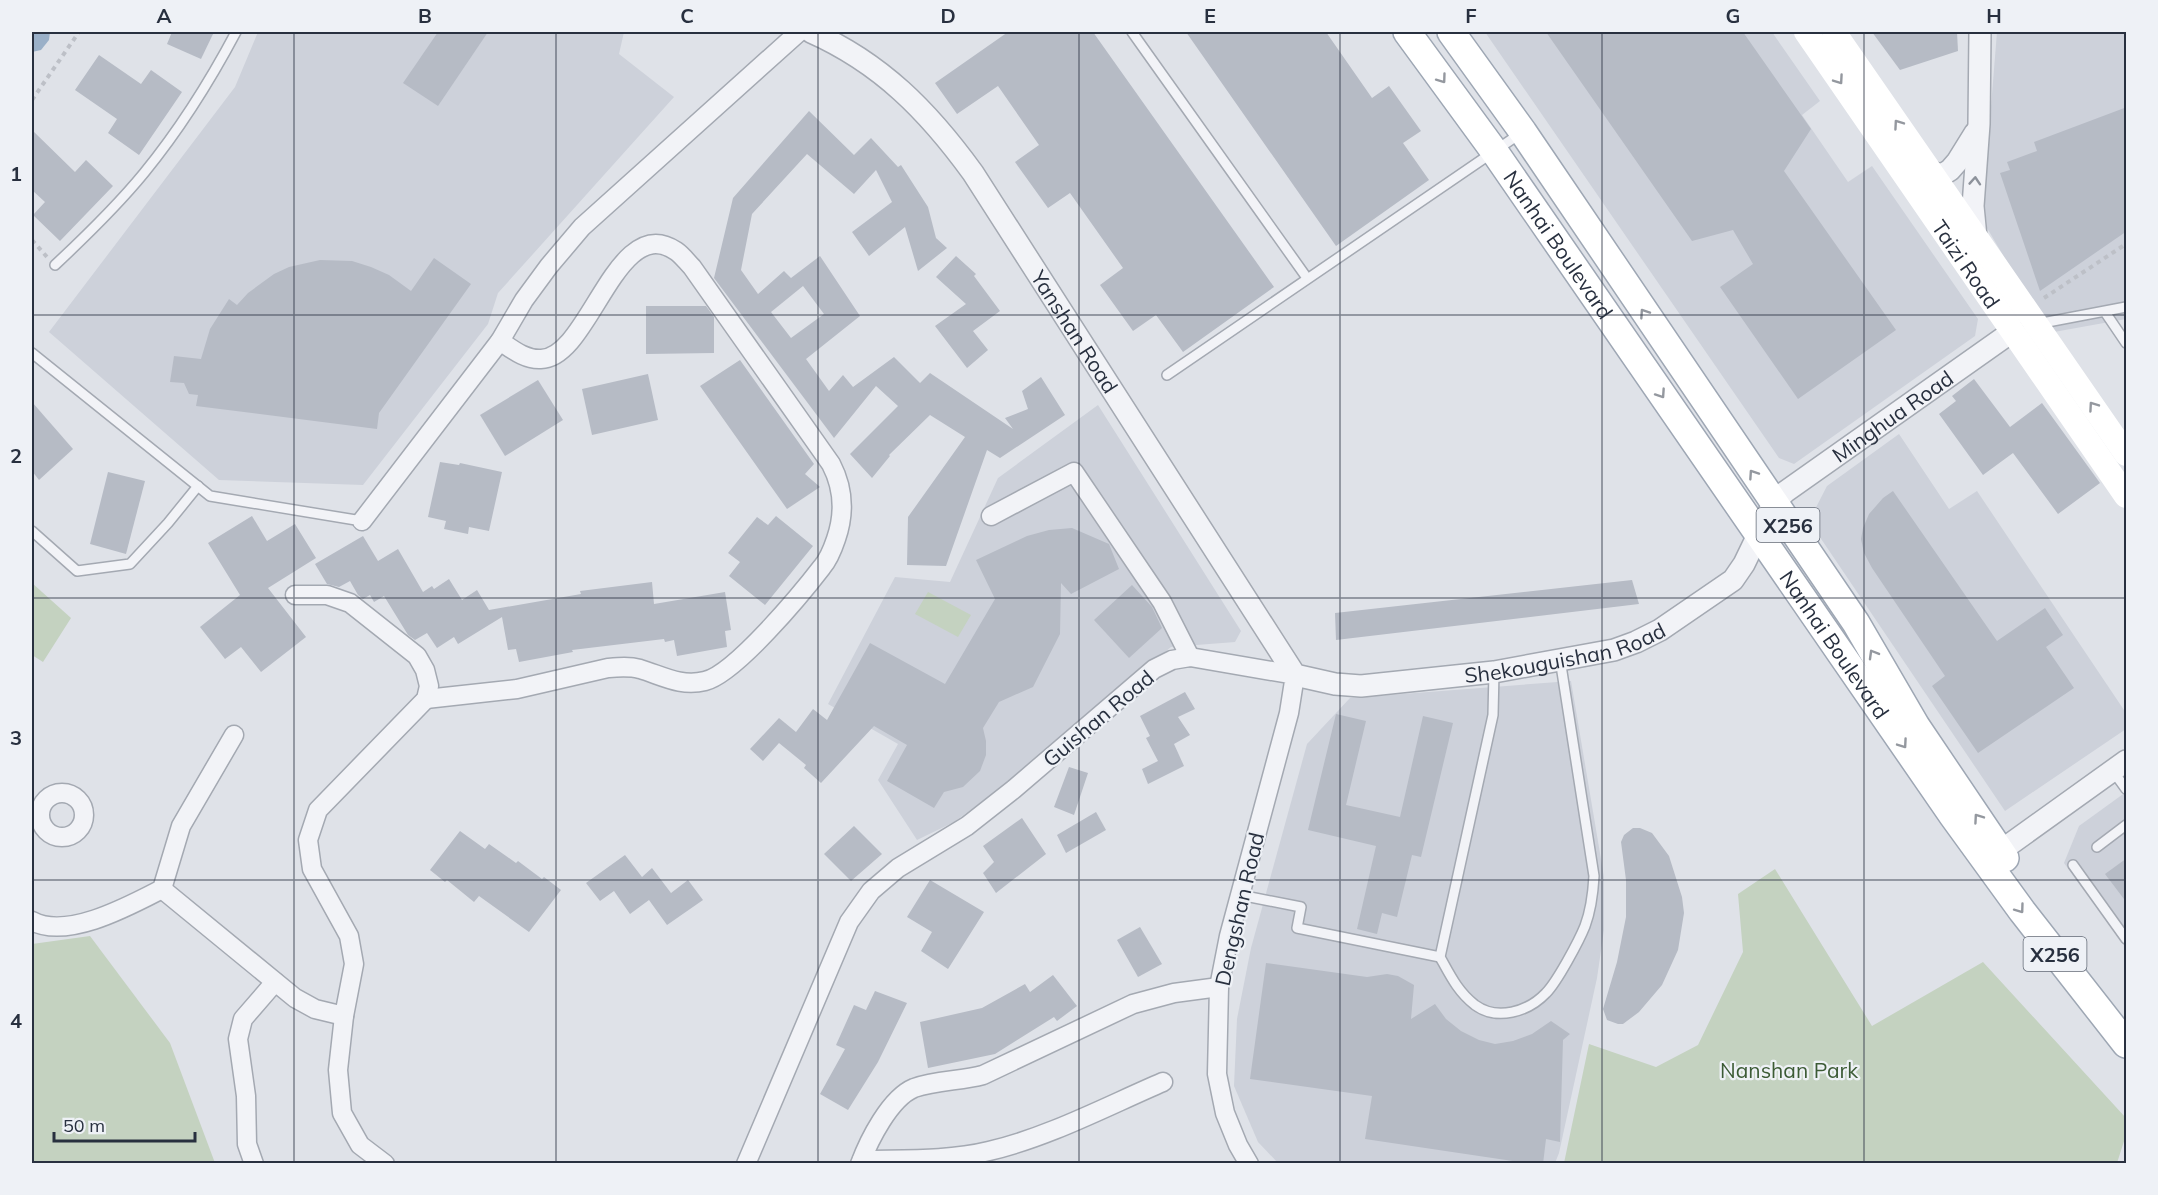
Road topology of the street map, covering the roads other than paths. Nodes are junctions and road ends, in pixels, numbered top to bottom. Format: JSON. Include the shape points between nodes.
{"nodes":[{"id":1,"x":237,"y":32,"type":"edge"},
{"id":2,"x":799,"y":32,"type":"edge"},
{"id":3,"x":811,"y":32,"type":"edge"},
{"id":4,"x":1131,"y":32,"type":"edge"},
{"id":5,"x":1407,"y":32,"type":"edge"},
{"id":6,"x":1451,"y":32,"type":"edge"},
{"id":7,"x":1806,"y":32,"type":"edge"},
{"id":8,"x":1834,"y":32,"type":"edge"},
{"id":9,"x":1980,"y":32,"type":"edge"},
{"id":10,"x":1979,"y":124,"type":"junction"},
{"id":11,"x":1523,"y":132,"type":"junction"},
{"id":12,"x":1494,"y":150,"type":"junction"},
{"id":13,"x":1931,"y":172,"type":"junction"},
{"id":14,"x":1976,"y":237,"type":"junction"},
{"id":15,"x":56,"y":265,"type":"road end"},
{"id":16,"x":1307,"y":278,"type":"junction"},
{"id":17,"x":2127,"y":307,"type":"edge"},
{"id":18,"x":2106,"y":312,"type":"junction"},
{"id":19,"x":2037,"y":324,"type":"junction"},
{"id":20,"x":2013,"y":331,"type":"junction"},
{"id":21,"x":500,"y":341,"type":"junction"},
{"id":22,"x":2127,"y":343,"type":"edge"},
{"id":23,"x":32,"y":353,"type":"edge"},
{"id":24,"x":1167,"y":375,"type":"dead end"},
{"id":25,"x":2127,"y":454,"type":"edge"},
{"id":26,"x":198,"y":486,"type":"junction"},
{"id":27,"x":2127,"y":496,"type":"edge"},
{"id":28,"x":1773,"y":504,"type":"junction"},
{"id":29,"x":991,"y":516,"type":"dead end"},
{"id":30,"x":362,"y":522,"type":"joint"},
{"id":31,"x":32,"y":531,"type":"edge"},
{"id":32,"x":1758,"y":536,"type":"junction"},
{"id":33,"x":296,"y":595,"type":"dead end"},
{"id":34,"x":1190,"y":657,"type":"junction"},
{"id":35,"x":1560,"y":659,"type":"junction"},
{"id":36,"x":1494,"y":672,"type":"junction"},
{"id":37,"x":1295,"y":675,"type":"junction"},
{"id":38,"x":426,"y":699,"type":"junction"},
{"id":39,"x":234,"y":735,"type":"dead end"},
{"id":40,"x":2120,"y":766,"type":"edge"},
{"id":41,"x":2127,"y":789,"type":"edge"},
{"id":42,"x":2127,"y":825,"type":"edge"},
{"id":43,"x":2097,"y":847,"type":"dead end"},
{"id":44,"x":1993,"y":856,"type":"junction"},
{"id":45,"x":2073,"y":865,"type":"dead end"},
{"id":46,"x":162,"y":890,"type":"junction"},
{"id":47,"x":1240,"y":895,"type":"junction"},
{"id":48,"x":32,"y":921,"type":"edge"},
{"id":49,"x":2127,"y":939,"type":"edge"},
{"id":50,"x":1440,"y":957,"type":"junction"},
{"id":51,"x":275,"y":982,"type":"junction"},
{"id":52,"x":1219,"y":987,"type":"junction"},
{"id":53,"x":344,"y":1016,"type":"junction"},
{"id":54,"x":2127,"y":1016,"type":"edge"},
{"id":55,"x":2127,"y":1044,"type":"edge"},
{"id":56,"x":1163,"y":1082,"type":"dead end"},
{"id":57,"x":861,"y":1162,"type":"edge"},
{"id":58,"x":254,"y":1164,"type":"edge"},
{"id":59,"x":385,"y":1164,"type":"edge"},
{"id":60,"x":746,"y":1164,"type":"edge"},
{"id":61,"x":1249,"y":1164,"type":"edge"}],
"edges":[{"from":1,"to":15,"type":"lane","via":[[183,122],[144,173]]},
{"from":2,"to":21,"type":"street","via":[[582,227],[549,266]]},
{"from":3,"to":37,"type":"street","name":"Yanshan Road","via":[[833,41],[892,81],[947,136]]},
{"from":4,"to":16,"type":"lane"},
{"from":5,"to":12,"type":"main road","name":"Nanhai Boulevard","number":"X256","one_way":true},
{"from":6,"to":11,"type":"main road","name":"Nanhai Boulevard","number":"X256"},
{"from":7,"to":20,"type":"main road","name":"Taizi Road","one_way":true},
{"from":13,"to":8,"type":"main road","name":"Taizi Road","one_way":true},
{"from":9,"to":10,"type":"street"},
{"from":10,"to":13,"type":"street","via":[[1954,167],[1942,175]]},
{"from":14,"to":10,"type":"street","one_way":true,"via":[[1973,206]]},
{"from":11,"to":12,"type":"lane"},
{"from":28,"to":11,"type":"main road","name":"Nanhai Boulevard","number":"X256","one_way":true},
{"from":12,"to":16,"type":"lane"},
{"from":12,"to":32,"type":"main road","name":"Nanhai Boulevard","number":"X256","one_way":true},
{"from":13,"to":14,"type":"main road","name":"Taizi Road"},
{"from":14,"to":19,"type":"main road","name":"Taizi Road"},
{"from":16,"to":24,"type":"lane"},
{"from":17,"to":18,"type":"lane"},
{"from":18,"to":19,"type":"lane"},
{"from":18,"to":22,"type":"lane"},
{"from":25,"to":19,"type":"main road","name":"Taizi Road","one_way":true},
{"from":20,"to":27,"type":"main road","name":"Taizi Road"},
{"from":20,"to":28,"type":"street","name":"Minghua Road","via":[[1798,481]]},
{"from":21,"to":30,"type":"street"},
{"from":21,"to":38,"type":"street","via":[[527,358],[543,360],[560,352],[624,262],[639,248],[656,244],[675,250],[692,267],[831,464],[841,490],[840,521],[824,566],[752,648],[709,680],[692,684],[638,669],[616,668],[517,688]]},
{"from":23,"to":26,"type":"lane"},
{"from":26,"to":30,"type":"lane","via":[[210,496]]},
{"from":26,"to":31,"type":"lane","via":[[130,564],[77,571]]},
{"from":28,"to":32,"type":"street","name":"Shekouguishan Road"},
{"from":44,"to":28,"type":"main road","name":"Nanhai Boulevard","number":"X256","one_way":true,"via":[[1856,623]]},
{"from":29,"to":34,"type":"street","via":[[1074,472],[1162,602]]},
{"from":32,"to":35,"type":"street","name":"Shekouguishan Road","via":[[1733,580],[1660,630],[1614,650]]},
{"from":32,"to":44,"type":"main road","name":"Nanhai Boulevard","number":"X256","one_way":true},
{"from":33,"to":38,"type":"street","via":[[327,594],[350,603],[417,656],[429,686]]},
{"from":34,"to":37,"type":"street","name":"Guishan Road"},
{"from":34,"to":60,"type":"street","name":"Guishan Road","via":[[1154,669],[967,826],[898,868],[871,891],[849,922]]},
{"from":35,"to":36,"type":"street","name":"Shekouguishan Road"},
{"from":35,"to":50,"type":"lane","via":[[1593,876],[1593,898],[1585,927],[1546,994],[1522,1010],[1508,1013],[1476,1006],[1457,988]]},
{"from":36,"to":37,"type":"street","name":"Shekouguishan Road","via":[[1361,686]]},
{"from":36,"to":50,"type":"lane","via":[[1493,715]]},
{"from":37,"to":47,"type":"street","name":"Dengshan Road","via":[[1287,722]]},
{"from":38,"to":53,"type":"street","via":[[318,810],[308,840],[312,869],[348,936],[354,963]]},
{"from":39,"to":46,"type":"street","via":[[181,826]]},
{"from":40,"to":41,"type":"lane"},
{"from":40,"to":44,"type":"street"},
{"from":42,"to":43,"type":"lane"},
{"from":44,"to":54,"type":"main road","name":"Nanhai Boulevard","number":"X256"},
{"from":44,"to":55,"type":"main road","name":"Nanhai Boulevard","number":"X256","one_way":true,"via":[[2079,986]]},
{"from":45,"to":49,"type":"lane"},
{"from":46,"to":48,"type":"street","via":[[85,924],[41,926]]},
{"from":46,"to":51,"type":"street"},
{"from":47,"to":50,"type":"lane","via":[[1301,907],[1297,928]]},
{"from":47,"to":52,"type":"street","name":"Dengshan Road"},
{"from":51,"to":53,"type":"street","via":[[315,1009]]},
{"from":51,"to":58,"type":"street","via":[[243,1019],[238,1039],[246,1096],[247,1144]]},
{"from":52,"to":57,"type":"street","via":[[1133,1004],[983,1075],[912,1089],[890,1108],[876,1128]]},
{"from":52,"to":61,"type":"street","name":"Dengshan Road","via":[[1217,1074],[1225,1113]]},
{"from":53,"to":59,"type":"street","via":[[338,1070],[342,1113],[360,1145]]},
{"from":56,"to":57,"type":"street","via":[[1024,1142],[935,1158]]}]}
